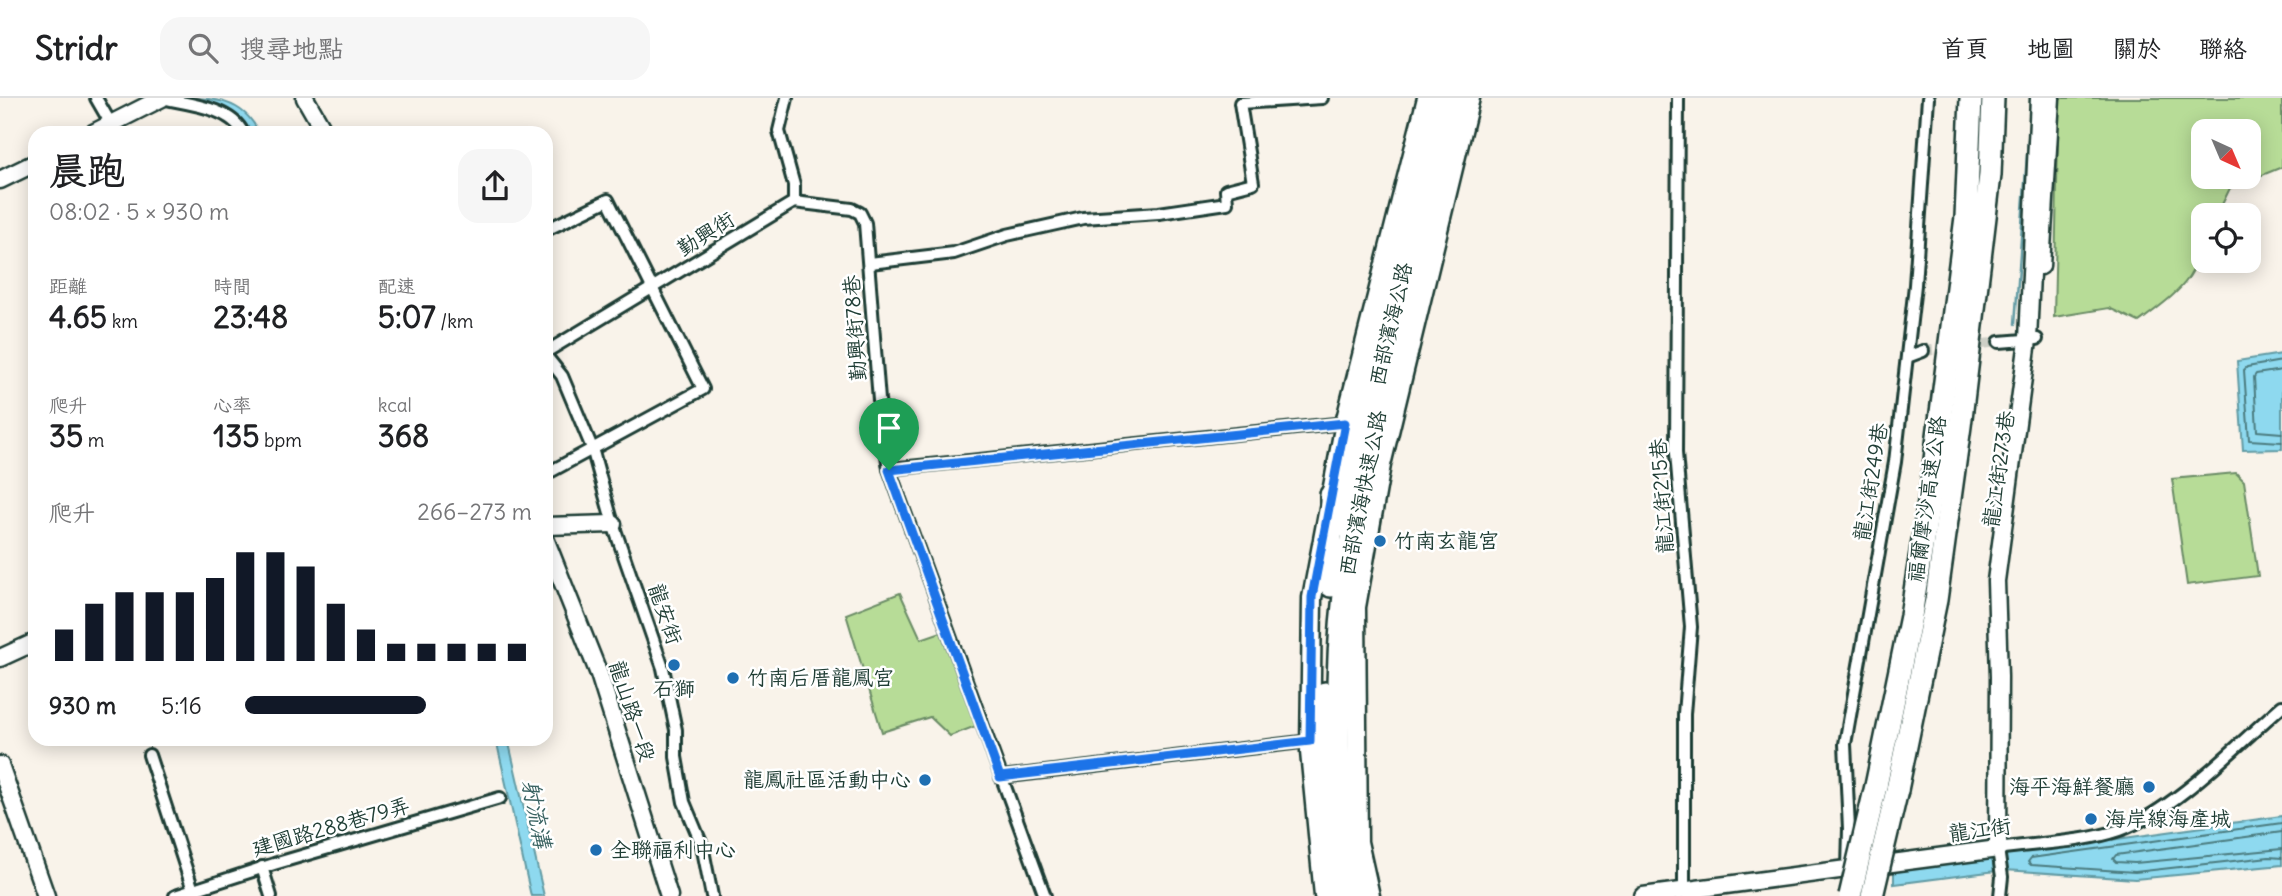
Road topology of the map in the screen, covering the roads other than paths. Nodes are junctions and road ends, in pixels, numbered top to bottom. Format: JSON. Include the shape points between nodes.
{"nodes":[{"id":1,"x":96,"y":98,"type":"edge"},
{"id":2,"x":162,"y":98,"type":"edge"},
{"id":3,"x":305,"y":98,"type":"edge"},
{"id":4,"x":787,"y":98,"type":"edge"},
{"id":5,"x":1322,"y":98,"type":"edge"},
{"id":6,"x":1427,"y":98,"type":"edge"},
{"id":7,"x":1439,"y":98,"type":"edge"},
{"id":8,"x":1455,"y":98,"type":"edge"},
{"id":9,"x":1470,"y":98,"type":"edge"},
{"id":10,"x":1678,"y":98,"type":"edge"},
{"id":11,"x":1928,"y":98,"type":"edge"},
{"id":12,"x":1971,"y":98,"type":"edge"},
{"id":13,"x":1993,"y":98,"type":"edge"},
{"id":14,"x":2039,"y":98,"type":"edge"},
{"id":15,"x":2051,"y":98,"type":"edge"},
{"id":16,"x":111,"y":124,"type":"junction"},
{"id":17,"x":107,"y":126,"type":"edge"},
{"id":18,"x":240,"y":126,"type":"edge"},
{"id":19,"x":321,"y":126,"type":"edge"},
{"id":20,"x":28,"y":166,"type":"edge"},
{"id":21,"x":0,"y":180,"type":"edge"},
{"id":22,"x":794,"y":202,"type":"junction"},
{"id":23,"x":553,"y":227,"type":"edge"},
{"id":24,"x":870,"y":263,"type":"junction"},
{"id":25,"x":653,"y":289,"type":"junction"},
{"id":26,"x":1417,"y":315,"type":"junction"},
{"id":27,"x":2032,"y":339,"type":"junction"},
{"id":28,"x":1999,"y":342,"type":"tunnel mouth"},
{"id":29,"x":553,"y":350,"type":"edge"},
{"id":30,"x":1923,"y":351,"type":"tunnel mouth"},
{"id":31,"x":1907,"y":357,"type":"junction"},
{"id":32,"x":553,"y":364,"type":"edge"},
{"id":33,"x":1345,"y":423,"type":"junction"},
{"id":34,"x":592,"y":448,"type":"junction"},
{"id":35,"x":1368,"y":457,"type":"junction"},
{"id":36,"x":553,"y":470,"type":"edge"},
{"id":37,"x":889,"y":470,"type":"junction"},
{"id":38,"x":1331,"y":495,"type":"junction"},
{"id":39,"x":613,"y":524,"type":"junction"},
{"id":40,"x":553,"y":526,"type":"edge"},
{"id":41,"x":553,"y":559,"type":"edge"},
{"id":42,"x":1331,"y":586,"type":"junction"},
{"id":43,"x":28,"y":645,"type":"edge"},
{"id":44,"x":0,"y":657,"type":"edge"},
{"id":45,"x":2282,"y":706,"type":"edge"},
{"id":46,"x":1310,"y":741,"type":"junction"},
{"id":47,"x":149,"y":755,"type":"dead end"},
{"id":48,"x":0,"y":765,"type":"edge"},
{"id":49,"x":1000,"y":777,"type":"junction"},
{"id":50,"x":1887,"y":788,"type":"junction"},
{"id":51,"x":500,"y":798,"type":"dead end"},
{"id":52,"x":1997,"y":850,"type":"junction"},
{"id":53,"x":262,"y":867,"type":"junction"},
{"id":54,"x":1848,"y":869,"type":"junction"},
{"id":55,"x":193,"y":890,"type":"junction"},
{"id":56,"x":1684,"y":891,"type":"junction"},
{"id":57,"x":1716,"y":893,"type":"edge"},
{"id":58,"x":46,"y":896,"type":"edge"},
{"id":59,"x":175,"y":896,"type":"edge"},
{"id":60,"x":271,"y":896,"type":"edge"},
{"id":61,"x":669,"y":896,"type":"edge"},
{"id":62,"x":712,"y":896,"type":"edge"},
{"id":63,"x":1045,"y":896,"type":"edge"},
{"id":64,"x":1324,"y":896,"type":"edge"},
{"id":65,"x":1337,"y":896,"type":"edge"},
{"id":66,"x":1352,"y":896,"type":"edge"},
{"id":67,"x":1370,"y":896,"type":"edge"},
{"id":68,"x":1643,"y":896,"type":"edge"},
{"id":69,"x":1850,"y":896,"type":"edge"},
{"id":70,"x":1872,"y":896,"type":"edge"},
{"id":71,"x":2000,"y":896,"type":"edge"}],
"edges":[{"from":1,"to":16,"type":"street"},
{"from":2,"to":16,"type":"street"},
{"from":2,"to":18,"type":"street","via":[[222,113]]},
{"from":3,"to":19,"type":"street"},
{"from":4,"to":22,"type":"street","via":[[779,131]]},
{"from":5,"to":24,"type":"street","via":[[1240,103],[1253,183],[1226,190],[1227,203],[1083,218],[1007,234],[954,253]]},
{"from":6,"to":33,"type":"main road","name":"西部濱海公路"},
{"from":7,"to":42,"type":"highway","name":"西部濱海快速公路","via":[[1353,455]]},
{"from":8,"to":35,"type":"highway","name":"西部濱海快速公路"},
{"from":9,"to":26,"type":"main road","name":"西部濱海公路"},
{"from":10,"to":56,"type":"street","name":"龍江街215巷","via":[[1676,453],[1691,627],[1684,714]]},
{"from":11,"to":31,"type":"street","name":"龍江街249巷"},
{"from":12,"to":50,"type":"highway","name":"福爾摩沙高速公路","via":[[1966,217]]},
{"from":13,"to":50,"type":"highway","name":"福爾摩沙高速公路","via":[[1990,175],[1936,600]]},
{"from":14,"to":27,"type":"street"},
{"from":15,"to":27,"type":"street"},
{"from":16,"to":17,"type":"street"},
{"from":20,"to":21,"type":"street"},
{"from":22,"to":24,"type":"street","name":"勤興街78巷","via":[[860,214]]},
{"from":22,"to":25,"type":"street","name":"勤興街"},
{"from":23,"to":25,"type":"street","via":[[608,200]]},
{"from":24,"to":37,"type":"street","name":"勤興街78巷","via":[[879,400]]},
{"from":25,"to":29,"type":"street","name":"勤興街"},
{"from":25,"to":34,"type":"street","via":[[704,389]]},
{"from":26,"to":35,"type":"highway"},
{"from":26,"to":67,"type":"main road","name":"西部濱海公路","via":[[1381,465],[1356,607],[1358,842]]},
{"from":27,"to":28,"type":"street"},
{"from":27,"to":52,"type":"street","name":"龍江街273巷","via":[[2023,457],[1998,605]]},
{"from":30,"to":31,"type":"street"},
{"from":31,"to":54,"type":"street","name":"龍江街249巷","via":[[1895,463],[1845,744]]},
{"from":32,"to":34,"type":"street","name":"龍安街"},
{"from":33,"to":37,"type":"street"},
{"from":33,"to":38,"type":"main road","name":"西部濱海公路"},
{"from":34,"to":36,"type":"street"},
{"from":34,"to":39,"type":"street","name":"龍安街"},
{"from":35,"to":66,"type":"highway","name":"西部濱海快速公路","via":[[1344,594],[1339,670],[1342,805]]},
{"from":37,"to":49,"type":"street","name":"勤興街78巷"},
{"from":38,"to":42,"type":"highway"},
{"from":38,"to":46,"type":"main road","name":"西部濱海公路","via":[[1312,597]]},
{"from":39,"to":40,"type":"street"},
{"from":39,"to":62,"type":"street","name":"龍安街","via":[[663,670],[684,802],[702,845]]},
{"from":41,"to":61,"type":"street","name":"龍山路一段","via":[[599,674]]},
{"from":42,"to":65,"type":"highway","name":"西部濱海快速公路","via":[[1325,671],[1326,803]]},
{"from":43,"to":44,"type":"street"},
{"from":45,"to":52,"type":"street","name":"龍江街","via":[[2186,788],[2120,830]]},
{"from":46,"to":49,"type":"street"},
{"from":46,"to":64,"type":"main road","name":"西部濱海公路"},
{"from":47,"to":55,"type":"street"},
{"from":48,"to":58,"type":"street"},
{"from":49,"to":63,"type":"street","name":"勤興街78巷"},
{"from":50,"to":69,"type":"highway","name":"福爾摩沙高速公路","bridge":true},
{"from":50,"to":70,"type":"highway","name":"福爾摩沙高速公路","bridge":true},
{"from":51,"to":53,"type":"street","name":"建國路288巷79弄"},
{"from":52,"to":54,"type":"street","name":"龍江街"},
{"from":52,"to":71,"type":"street"},
{"from":53,"to":55,"type":"street","name":"建國路288巷79弄"},
{"from":53,"to":60,"type":"street"},
{"from":54,"to":57,"type":"street","name":"龍江街"},
{"from":55,"to":59,"type":"street","name":"建國路288巷79弄"},
{"from":56,"to":57,"type":"street","name":"龍江街"},
{"from":56,"to":68,"type":"street","name":"龍江街"}]}
